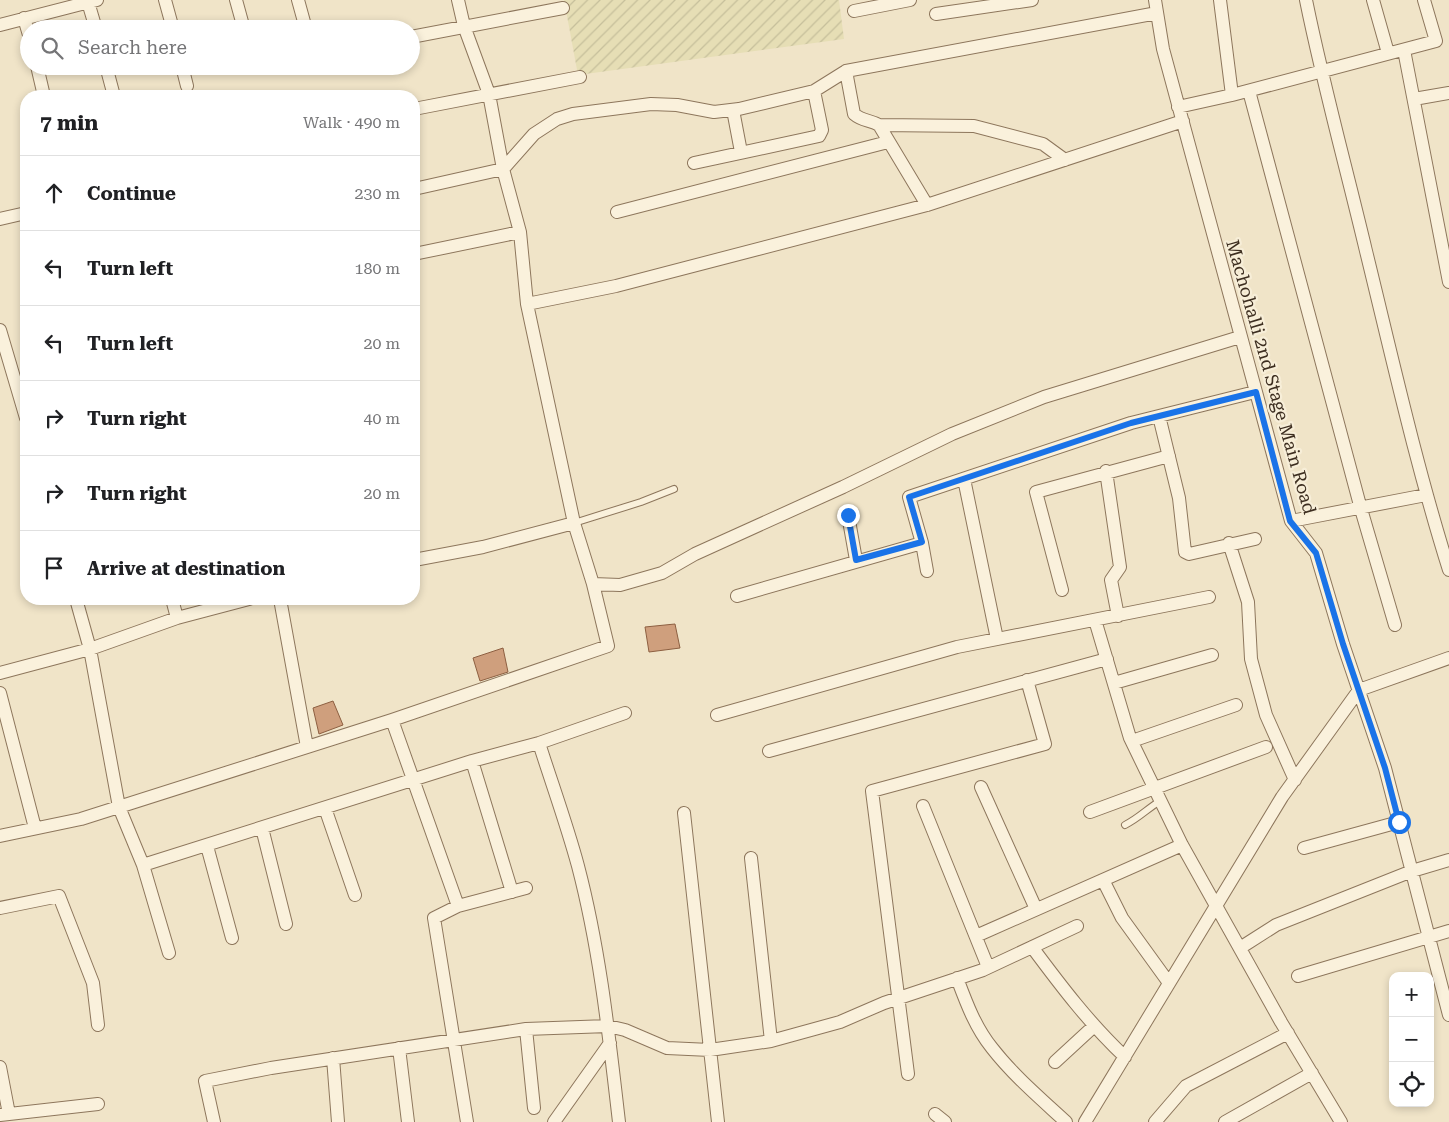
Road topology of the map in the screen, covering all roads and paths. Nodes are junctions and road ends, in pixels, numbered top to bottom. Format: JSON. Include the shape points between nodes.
{"nodes":[{"id":1,"x":165,"y":0,"type":"edge"},
{"id":2,"x":236,"y":0,"type":"edge"},
{"id":3,"x":298,"y":0,"type":"edge"},
{"id":4,"x":458,"y":0,"type":"edge"},
{"id":5,"x":910,"y":0,"type":"edge"},
{"id":6,"x":1032,"y":0,"type":"edge"},
{"id":7,"x":1155,"y":0,"type":"edge"},
{"id":8,"x":1220,"y":0,"type":"edge"},
{"id":9,"x":1306,"y":0,"type":"edge"},
{"id":10,"x":1373,"y":0,"type":"edge"},
{"id":11,"x":1424,"y":0,"type":"edge"},
{"id":12,"x":92,"y":1,"type":"edge"},
{"id":13,"x":978,"y":4,"type":"edge"},
{"id":14,"x":563,"y":8,"type":"dead end"},
{"id":15,"x":854,"y":11,"type":"dead end"},
{"id":16,"x":1157,"y":13,"type":"junction"},
{"id":17,"x":936,"y":14,"type":"dead end"},
{"id":18,"x":24,"y":18,"type":"joint"},
{"id":19,"x":95,"y":20,"type":"edge"},
{"id":20,"x":171,"y":20,"type":"edge"},
{"id":21,"x":242,"y":20,"type":"edge"},
{"id":22,"x":304,"y":20,"type":"edge"},
{"id":23,"x":0,"y":24,"type":"edge"},
{"id":24,"x":464,"y":26,"type":"junction"},
{"id":25,"x":420,"y":35,"type":"edge"},
{"id":26,"x":1404,"y":50,"type":"junction"},
{"id":27,"x":1388,"y":53,"type":"junction"},
{"id":28,"x":846,"y":71,"type":"junction"},
{"id":29,"x":1321,"y":72,"type":"junction"},
{"id":30,"x":39,"y":75,"type":"edge"},
{"id":31,"x":108,"y":75,"type":"edge"},
{"id":32,"x":184,"y":75,"type":"edge"},
{"id":33,"x":580,"y":77,"type":"dead end"},
{"id":34,"x":187,"y":86,"type":"dead end"},
{"id":35,"x":43,"y":90,"type":"edge"},
{"id":36,"x":112,"y":90,"type":"edge"},
{"id":37,"x":814,"y":91,"type":"junction"},
{"id":38,"x":1249,"y":91,"type":"junction"},
{"id":39,"x":1449,"y":93,"type":"edge"},
{"id":40,"x":489,"y":94,"type":"junction"},
{"id":41,"x":1232,"y":95,"type":"junction"},
{"id":42,"x":1414,"y":99,"type":"junction"},
{"id":43,"x":1178,"y":107,"type":"junction"},
{"id":44,"x":420,"y":108,"type":"edge"},
{"id":45,"x":733,"y":110,"type":"junction"},
{"id":46,"x":1183,"y":121,"type":"junction"},
{"id":47,"x":879,"y":125,"type":"junction"},
{"id":48,"x":888,"y":142,"type":"junction"},
{"id":49,"x":741,"y":152,"type":"junction"},
{"id":50,"x":1065,"y":160,"type":"junction"},
{"id":51,"x":694,"y":163,"type":"dead end"},
{"id":52,"x":503,"y":169,"type":"junction"},
{"id":53,"x":420,"y":188,"type":"edge"},
{"id":54,"x":927,"y":205,"type":"junction"},
{"id":55,"x":617,"y":212,"type":"dead end"},
{"id":56,"x":20,"y":214,"type":"edge"},
{"id":57,"x":0,"y":218,"type":"edge"},
{"id":58,"x":520,"y":232,"type":"junction"},
{"id":59,"x":420,"y":253,"type":"edge"},
{"id":60,"x":1449,"y":282,"type":"edge"},
{"id":61,"x":527,"y":304,"type":"junction"},
{"id":62,"x":0,"y":330,"type":"edge"},
{"id":63,"x":1240,"y":337,"type":"junction"},
{"id":64,"x":1256,"y":392,"type":"junction"},
{"id":65,"x":20,"y":395,"type":"edge"},
{"id":66,"x":1159,"y":416,"type":"junction"},
{"id":67,"x":1169,"y":456,"type":"junction"},
{"id":68,"x":1106,"y":471,"type":"junction"},
{"id":69,"x":964,"y":479,"type":"junction"},
{"id":70,"x":674,"y":489,"type":"dead end"},
{"id":71,"x":1426,"y":495,"type":"junction"},
{"id":72,"x":1361,"y":509,"type":"junction"},
{"id":73,"x":848,"y":515,"type":"dead end"},
{"id":74,"x":1290,"y":521,"type":"junction"},
{"id":75,"x":574,"y":523,"type":"junction"},
{"id":76,"x":1255,"y":539,"type":"dead end"},
{"id":77,"x":922,"y":542,"type":"junction"},
{"id":78,"x":1229,"y":543,"type":"junction"},
{"id":79,"x":420,"y":559,"type":"edge"},
{"id":80,"x":856,"y":560,"type":"junction"},
{"id":81,"x":1449,"y":570,"type":"edge"},
{"id":82,"x":927,"y":571,"type":"dead end"},
{"id":83,"x":594,"y":584,"type":"junction"},
{"id":84,"x":1062,"y":590,"type":"dead end"},
{"id":85,"x":737,"y":596,"type":"dead end"},
{"id":86,"x":1209,"y":597,"type":"dead end"},
{"id":87,"x":78,"y":605,"type":"edge"},
{"id":88,"x":174,"y":605,"type":"edge"},
{"id":89,"x":226,"y":605,"type":"edge"},
{"id":90,"x":281,"y":605,"type":"edge"},
{"id":91,"x":1118,"y":616,"type":"junction"},
{"id":92,"x":177,"y":618,"type":"junction"},
{"id":93,"x":1095,"y":620,"type":"junction"},
{"id":94,"x":1395,"y":626,"type":"dead end"},
{"id":95,"x":997,"y":639,"type":"junction"},
{"id":96,"x":90,"y":648,"type":"junction"},
{"id":97,"x":1212,"y":655,"type":"dead end"},
{"id":98,"x":1449,"y":658,"type":"edge"},
{"id":99,"x":1107,"y":659,"type":"junction"},
{"id":100,"x":0,"y":673,"type":"edge"},
{"id":101,"x":1027,"y":680,"type":"junction"},
{"id":102,"x":1114,"y":683,"type":"junction"},
{"id":103,"x":1359,"y":690,"type":"junction"},
{"id":104,"x":0,"y":692,"type":"edge"},
{"id":105,"x":1236,"y":705,"type":"dead end"},
{"id":106,"x":625,"y":713,"type":"dead end"},
{"id":107,"x":718,"y":715,"type":"dead end"},
{"id":108,"x":392,"y":720,"type":"junction"},
{"id":109,"x":1132,"y":741,"type":"junction"},
{"id":110,"x":539,"y":743,"type":"junction"},
{"id":111,"x":307,"y":747,"type":"junction"},
{"id":112,"x":1266,"y":747,"type":"dead end"},
{"id":113,"x":769,"y":751,"type":"dead end"},
{"id":114,"x":472,"y":761,"type":"junction"},
{"id":115,"x":412,"y":780,"type":"junction"},
{"id":116,"x":1295,"y":780,"type":"junction"},
{"id":117,"x":981,"y":787,"type":"dead end"},
{"id":118,"x":1154,"y":788,"type":"junction"},
{"id":119,"x":1160,"y":801,"type":"junction"},
{"id":120,"x":924,"y":806,"type":"dead end"},
{"id":121,"x":119,"y":807,"type":"junction"},
{"id":122,"x":325,"y":808,"type":"junction"},
{"id":123,"x":1090,"y":812,"type":"dead end"},
{"id":124,"x":684,"y":813,"type":"dead end"},
{"id":125,"x":1399,"y":822,"type":"junction"},
{"id":126,"x":1125,"y":826,"type":"dead end"},
{"id":127,"x":35,"y":828,"type":"junction"},
{"id":128,"x":262,"y":828,"type":"junction"},
{"id":129,"x":0,"y":836,"type":"edge"},
{"id":130,"x":1182,"y":845,"type":"junction"},
{"id":131,"x":207,"y":846,"type":"junction"},
{"id":132,"x":1304,"y":848,"type":"dead end"},
{"id":133,"x":751,"y":858,"type":"dead end"},
{"id":134,"x":1449,"y":860,"type":"edge"},
{"id":135,"x":143,"y":866,"type":"junction"},
{"id":136,"x":1412,"y":871,"type":"junction"},
{"id":137,"x":1103,"y":880,"type":"junction"},
{"id":138,"x":526,"y":888,"type":"dead end"},
{"id":139,"x":512,"y":892,"type":"junction"},
{"id":140,"x":355,"y":895,"type":"dead end"},
{"id":141,"x":458,"y":906,"type":"junction"},
{"id":142,"x":1216,"y":906,"type":"junction"},
{"id":143,"x":0,"y":908,"type":"edge"},
{"id":144,"x":1036,"y":909,"type":"junction"},
{"id":145,"x":286,"y":924,"type":"dead end"},
{"id":146,"x":1077,"y":926,"type":"dead end"},
{"id":147,"x":1449,"y":931,"type":"edge"},
{"id":148,"x":976,"y":936,"type":"junction"},
{"id":149,"x":1429,"y":937,"type":"junction"},
{"id":150,"x":232,"y":938,"type":"dead end"},
{"id":151,"x":1032,"y":947,"type":"junction"},
{"id":152,"x":1240,"y":948,"type":"junction"},
{"id":153,"x":169,"y":953,"type":"dead end"},
{"id":154,"x":988,"y":967,"type":"junction"},
{"id":155,"x":1298,"y":976,"type":"dead end"},
{"id":156,"x":957,"y":978,"type":"junction"},
{"id":157,"x":1170,"y":983,"type":"junction"},
{"id":158,"x":898,"y":998,"type":"junction"},
{"id":159,"x":1449,"y":1015,"type":"edge"},
{"id":160,"x":98,"y":1025,"type":"dead end"},
{"id":161,"x":608,"y":1026,"type":"junction"},
{"id":162,"x":1093,"y":1027,"type":"junction"},
{"id":163,"x":526,"y":1029,"type":"junction"},
{"id":164,"x":1288,"y":1033,"type":"junction"},
{"id":165,"x":453,"y":1040,"type":"junction"},
{"id":166,"x":771,"y":1041,"type":"junction"},
{"id":167,"x":610,"y":1043,"type":"junction"},
{"id":168,"x":399,"y":1048,"type":"junction"},
{"id":169,"x":710,"y":1050,"type":"junction"},
{"id":170,"x":1125,"y":1057,"type":"junction"},
{"id":171,"x":333,"y":1058,"type":"junction"},
{"id":172,"x":1055,"y":1062,"type":"dead end"},
{"id":173,"x":0,"y":1067,"type":"edge"},
{"id":174,"x":1312,"y":1073,"type":"junction"},
{"id":175,"x":908,"y":1074,"type":"dead end"},
{"id":176,"x":98,"y":1104,"type":"dead end"},
{"id":177,"x":534,"y":1108,"type":"dead end"},
{"id":178,"x":935,"y":1114,"type":"dead end"},
{"id":179,"x":4,"y":1115,"type":"edge"},
{"id":180,"x":214,"y":1122,"type":"edge"},
{"id":181,"x":338,"y":1122,"type":"edge"},
{"id":182,"x":408,"y":1122,"type":"edge"},
{"id":183,"x":467,"y":1122,"type":"edge"},
{"id":184,"x":554,"y":1122,"type":"edge"},
{"id":185,"x":619,"y":1122,"type":"edge"},
{"id":186,"x":718,"y":1122,"type":"edge"},
{"id":187,"x":945,"y":1122,"type":"edge"},
{"id":188,"x":1066,"y":1122,"type":"edge"},
{"id":189,"x":1085,"y":1122,"type":"edge"},
{"id":190,"x":1156,"y":1122,"type":"edge"},
{"id":191,"x":1225,"y":1122,"type":"edge"},
{"id":192,"x":1341,"y":1122,"type":"edge"}],
"edges":[{"from":1,"to":20,"type":"street"},
{"from":2,"to":21,"type":"street"},
{"from":3,"to":22,"type":"street"},
{"from":4,"to":24,"type":"street"},
{"from":5,"to":15,"type":"street"},
{"from":6,"to":13,"type":"street"},
{"from":7,"to":16,"type":"street","name":"Machohalli 2nd Stage Main Road"},
{"from":8,"to":41,"type":"street"},
{"from":9,"to":29,"type":"street"},
{"from":10,"to":27,"type":"street"},
{"from":11,"to":26,"type":"street","via":[[1436,41]]},
{"from":12,"to":18,"type":"street"},
{"from":12,"to":19,"type":"street"},
{"from":13,"to":17,"type":"street"},
{"from":14,"to":24,"type":"street"},
{"from":16,"to":28,"type":"street"},
{"from":16,"to":43,"type":"street","name":"Machohalli 2nd Stage Main Road"},
{"from":18,"to":23,"type":"street"},
{"from":24,"to":25,"type":"street"},
{"from":24,"to":40,"type":"street"},
{"from":26,"to":27,"type":"street"},
{"from":26,"to":42,"type":"street"},
{"from":27,"to":29,"type":"street"},
{"from":28,"to":37,"type":"street"},
{"from":28,"to":47,"type":"street","via":[[854,114],[860,120]]},
{"from":29,"to":38,"type":"street"},
{"from":29,"to":71,"type":"street"},
{"from":30,"to":35,"type":"street"},
{"from":31,"to":36,"type":"street"},
{"from":32,"to":34,"type":"street"},
{"from":33,"to":40,"type":"street"},
{"from":37,"to":45,"type":"street"},
{"from":37,"to":49,"type":"street","via":[[822,130],[819,136]]},
{"from":38,"to":41,"type":"street"},
{"from":38,"to":72,"type":"street"},
{"from":39,"to":42,"type":"street"},
{"from":40,"to":44,"type":"street"},
{"from":40,"to":52,"type":"street"},
{"from":41,"to":43,"type":"street"},
{"from":42,"to":60,"type":"street"},
{"from":43,"to":46,"type":"street","name":"Machohalli 2nd Stage Main Road"},
{"from":45,"to":49,"type":"street"},
{"from":45,"to":52,"type":"street","via":[[714,112],[651,104],[573,114],[557,119],[534,134]]},
{"from":46,"to":50,"type":"street"},
{"from":46,"to":63,"type":"street","name":"Machohalli 2nd Stage Main Road"},
{"from":47,"to":48,"type":"street"},
{"from":47,"to":50,"type":"street","via":[[974,126],[1043,144]]},
{"from":48,"to":54,"type":"street"},
{"from":48,"to":55,"type":"street"},
{"from":49,"to":51,"type":"street"},
{"from":50,"to":54,"type":"street"},
{"from":52,"to":53,"type":"street"},
{"from":52,"to":58,"type":"street"},
{"from":54,"to":61,"type":"street","via":[[616,286]]},
{"from":56,"to":57,"type":"street"},
{"from":58,"to":59,"type":"street"},
{"from":58,"to":61,"type":"street"},
{"from":61,"to":75,"type":"street"},
{"from":62,"to":65,"type":"street"},
{"from":63,"to":64,"type":"street","name":"Machohalli 2nd Stage Main Road"},
{"from":63,"to":83,"type":"street","via":[[1044,397],[952,434],[695,554],[662,573],[620,585]]},
{"from":64,"to":66,"type":"street"},
{"from":64,"to":74,"type":"street","name":"Machohalli 2nd Stage Main Road"},
{"from":66,"to":67,"type":"street"},
{"from":66,"to":69,"type":"street"},
{"from":67,"to":68,"type":"street"},
{"from":67,"to":78,"type":"street","via":[[1179,498],[1185,552],[1189,554]]},
{"from":68,"to":84,"type":"street","via":[[1036,492]]},
{"from":68,"to":91,"type":"street","via":[[1120,567],[1111,580]]},
{"from":69,"to":77,"type":"street","via":[[909,497]]},
{"from":69,"to":95,"type":"street"},
{"from":70,"to":75,"type":"lane"},
{"from":71,"to":72,"type":"street"},
{"from":71,"to":81,"type":"street"},
{"from":72,"to":74,"type":"street"},
{"from":72,"to":94,"type":"street"},
{"from":73,"to":80,"type":"street"},
{"from":74,"to":103,"type":"street","name":"Machohalli 2nd Stage Main Road","via":[[1316,553]]},
{"from":75,"to":79,"type":"street","via":[[483,547]]},
{"from":75,"to":83,"type":"street"},
{"from":76,"to":78,"type":"street"},
{"from":77,"to":80,"type":"street"},
{"from":77,"to":82,"type":"street"},
{"from":78,"to":116,"type":"street","via":[[1248,602],[1251,659],[1266,715]]},
{"from":80,"to":85,"type":"street"},
{"from":83,"to":108,"type":"street","via":[[608,646]]},
{"from":86,"to":91,"type":"street"},
{"from":87,"to":96,"type":"street"},
{"from":88,"to":92,"type":"street"},
{"from":89,"to":92,"type":"street"},
{"from":90,"to":111,"type":"street"},
{"from":91,"to":93,"type":"street"},
{"from":92,"to":96,"type":"street"},
{"from":93,"to":95,"type":"street"},
{"from":93,"to":99,"type":"street"},
{"from":95,"to":107,"type":"street","via":[[939,652]]},
{"from":96,"to":100,"type":"street"},
{"from":96,"to":121,"type":"street"},
{"from":97,"to":102,"type":"street"},
{"from":98,"to":103,"type":"street"},
{"from":99,"to":101,"type":"street"},
{"from":99,"to":102,"type":"street"},
{"from":101,"to":113,"type":"street"},
{"from":101,"to":158,"type":"street","via":[[1045,744],[872,791]]},
{"from":102,"to":109,"type":"street"},
{"from":103,"to":116,"type":"street"},
{"from":103,"to":125,"type":"street","name":"Machohalli 2nd Stage Main Road"},
{"from":104,"to":127,"type":"street"},
{"from":105,"to":109,"type":"street"},
{"from":106,"to":110,"type":"street"},
{"from":108,"to":111,"type":"street"},
{"from":108,"to":115,"type":"street"},
{"from":109,"to":118,"type":"street"},
{"from":110,"to":114,"type":"street"},
{"from":110,"to":161,"type":"street","via":[[578,866]]},
{"from":111,"to":121,"type":"street"},
{"from":112,"to":118,"type":"street"},
{"from":114,"to":115,"type":"street"},
{"from":114,"to":139,"type":"street"},
{"from":115,"to":122,"type":"street"},
{"from":115,"to":141,"type":"street"},
{"from":116,"to":142,"type":"street"},
{"from":117,"to":144,"type":"street"},
{"from":118,"to":119,"type":"street"},
{"from":118,"to":123,"type":"street"},
{"from":119,"to":126,"type":"lane"},
{"from":119,"to":130,"type":"street"},
{"from":120,"to":148,"type":"street"},
{"from":121,"to":127,"type":"street"},
{"from":121,"to":135,"type":"street"},
{"from":122,"to":128,"type":"street"},
{"from":122,"to":140,"type":"street"},
{"from":124,"to":169,"type":"street"},
{"from":125,"to":132,"type":"street"},
{"from":125,"to":136,"type":"street","name":"Machohalli 2nd Stage Main Road"},
{"from":127,"to":129,"type":"street"},
{"from":128,"to":131,"type":"street"},
{"from":128,"to":145,"type":"street"},
{"from":130,"to":137,"type":"street"},
{"from":130,"to":142,"type":"street"},
{"from":131,"to":135,"type":"street"},
{"from":131,"to":150,"type":"street"},
{"from":133,"to":166,"type":"street"},
{"from":134,"to":136,"type":"street"},
{"from":135,"to":153,"type":"street"},
{"from":136,"to":149,"type":"street","name":"Machohalli 2nd Stage Main Road"},
{"from":136,"to":152,"type":"street","via":[[1276,925]]},
{"from":137,"to":144,"type":"street"},
{"from":137,"to":157,"type":"street","via":[[1122,918]]},
{"from":138,"to":139,"type":"street"},
{"from":139,"to":141,"type":"street"},
{"from":141,"to":165,"type":"street","via":[[434,918]]},
{"from":142,"to":152,"type":"street"},
{"from":142,"to":157,"type":"street"},
{"from":143,"to":160,"type":"street","via":[[59,896],[93,983]]},
{"from":144,"to":148,"type":"street"},
{"from":146,"to":151,"type":"street"},
{"from":147,"to":149,"type":"street"},
{"from":148,"to":154,"type":"street"},
{"from":149,"to":155,"type":"street"},
{"from":149,"to":159,"type":"street","name":"Machohalli 2nd Stage Main Road"},
{"from":151,"to":154,"type":"street"},
{"from":151,"to":162,"type":"street"},
{"from":152,"to":164,"type":"street"},
{"from":154,"to":156,"type":"street"},
{"from":156,"to":158,"type":"street"},
{"from":156,"to":188,"type":"street","via":[[971,1014],[991,1047]]},
{"from":157,"to":170,"type":"street"},
{"from":158,"to":166,"type":"street","via":[[840,1022]]},
{"from":158,"to":175,"type":"street"},
{"from":161,"to":163,"type":"street"},
{"from":161,"to":167,"type":"street"},
{"from":161,"to":169,"type":"street","via":[[667,1048]]},
{"from":162,"to":170,"type":"street"},
{"from":162,"to":172,"type":"street"},
{"from":163,"to":165,"type":"street"},
{"from":163,"to":177,"type":"street"},
{"from":164,"to":174,"type":"street"},
{"from":164,"to":190,"type":"street","via":[[1186,1086]]},
{"from":165,"to":168,"type":"street"},
{"from":165,"to":183,"type":"street"},
{"from":166,"to":169,"type":"street"},
{"from":167,"to":184,"type":"street"},
{"from":167,"to":185,"type":"street"},
{"from":168,"to":171,"type":"street"},
{"from":168,"to":182,"type":"street"},
{"from":169,"to":186,"type":"street"},
{"from":170,"to":189,"type":"street"},
{"from":171,"to":180,"type":"street","via":[[205,1081]]},
{"from":171,"to":181,"type":"street"},
{"from":173,"to":179,"type":"street"},
{"from":174,"to":191,"type":"street"},
{"from":174,"to":192,"type":"street"},
{"from":176,"to":179,"type":"street"},
{"from":178,"to":187,"type":"street"}]}
